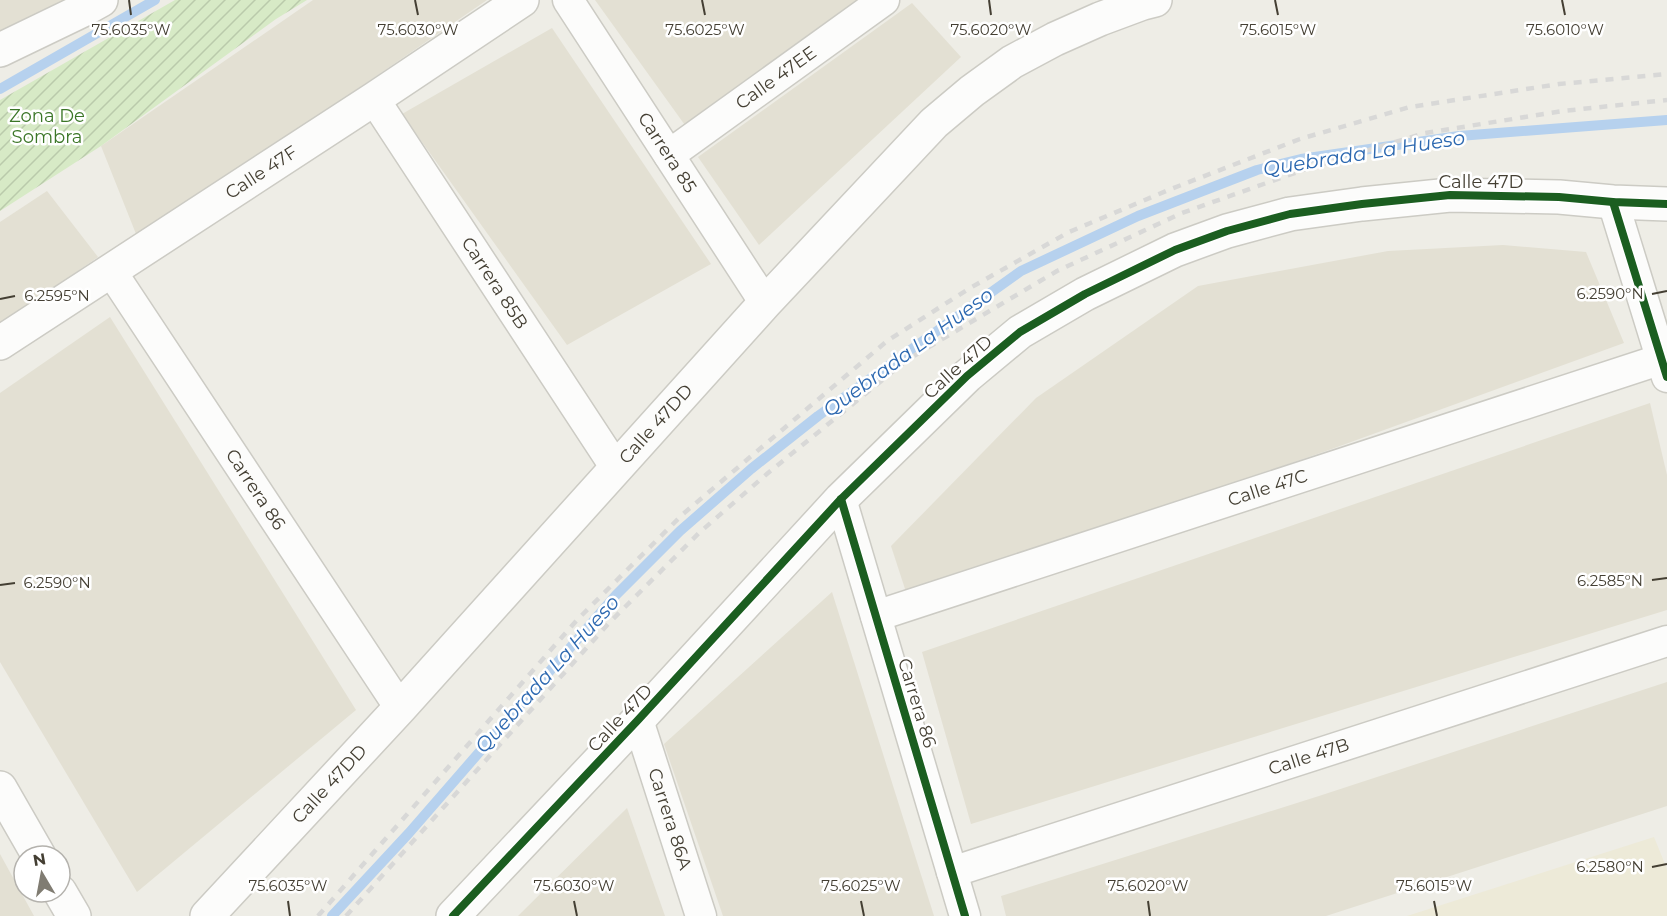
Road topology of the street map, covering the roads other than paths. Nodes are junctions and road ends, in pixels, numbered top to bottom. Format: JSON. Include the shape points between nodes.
{"nodes":[{"id":1,"x":522,"y":0,"type":"edge"},
{"id":2,"x":568,"y":0,"type":"edge"},
{"id":3,"x":884,"y":0,"type":"edge"},
{"id":4,"x":1155,"y":0,"type":"edge"},
{"id":5,"x":87,"y":3,"type":"edge"},
{"id":6,"x":0,"y":50,"type":"edge"},
{"id":7,"x":374,"y":99,"type":"junction"},
{"id":8,"x":669,"y":155,"type":"junction"},
{"id":9,"x":1613,"y":202,"type":"junction"},
{"id":10,"x":1667,"y":204,"type":"edge"},
{"id":11,"x":111,"y":271,"type":"junction"},
{"id":12,"x":765,"y":303,"type":"junction"},
{"id":13,"x":0,"y":343,"type":"edge"},
{"id":14,"x":1664,"y":368,"type":"edge"},
{"id":15,"x":616,"y":468,"type":"junction"},
{"id":16,"x":841,"y":500,"type":"junction"},
{"id":17,"x":876,"y":616,"type":"junction"},
{"id":18,"x":1667,"y":641,"type":"edge"},
{"id":19,"x":400,"y":708,"type":"junction"},
{"id":20,"x":638,"y":720,"type":"junction"},
{"id":21,"x":0,"y":788,"type":"edge"},
{"id":22,"x":32,"y":844,"type":"edge"},
{"id":23,"x":952,"y":872,"type":"junction"},
{"id":24,"x":207,"y":916,"type":"edge"},
{"id":25,"x":453,"y":916,"type":"edge"},
{"id":26,"x":701,"y":916,"type":"edge"},
{"id":27,"x":965,"y":916,"type":"edge"}],
"edges":[{"from":1,"to":7,"type":"street","name":"Calle 47F"},
{"from":2,"to":8,"type":"street","name":"Carrera 85"},
{"from":3,"to":8,"type":"street","name":"Calle 47EE"},
{"from":4,"to":12,"type":"street","name":"Calle 47DD","via":[[1055,39],[1012,62],[972,91],[934,123]]},
{"from":5,"to":6,"type":"street"},
{"from":7,"to":11,"type":"street","name":"Calle 47F"},
{"from":7,"to":15,"type":"street","name":"Carrera 85B"},
{"from":8,"to":12,"type":"street","name":"Carrera 85"},
{"from":9,"to":10,"type":"street","name":"Calle 47D"},
{"from":9,"to":14,"type":"street"},
{"from":9,"to":16,"type":"street","name":"Calle 47D","via":[[1450,195],[1362,204],[1290,214],[1174,250],[1020,332],[967,376]]},
{"from":11,"to":13,"type":"street","name":"Calle 47F"},
{"from":11,"to":19,"type":"street","name":"Carrera 86"},
{"from":12,"to":15,"type":"street","name":"Calle 47DD"},
{"from":14,"to":17,"type":"street","name":"Calle 47C"},
{"from":15,"to":19,"type":"street","name":"Calle 47DD"},
{"from":16,"to":17,"type":"street","name":"Carrera 86"},
{"from":16,"to":20,"type":"street","name":"Calle 47D"},
{"from":17,"to":23,"type":"street","name":"Carrera 86"},
{"from":18,"to":23,"type":"street","name":"Calle 47B"},
{"from":19,"to":24,"type":"street","name":"Calle 47DD"},
{"from":20,"to":25,"type":"street","name":"Calle 47D"},
{"from":20,"to":26,"type":"street","name":"Carrera 86A"},
{"from":21,"to":22,"type":"street"},
{"from":23,"to":27,"type":"street","name":"Carrera 86"}]}
